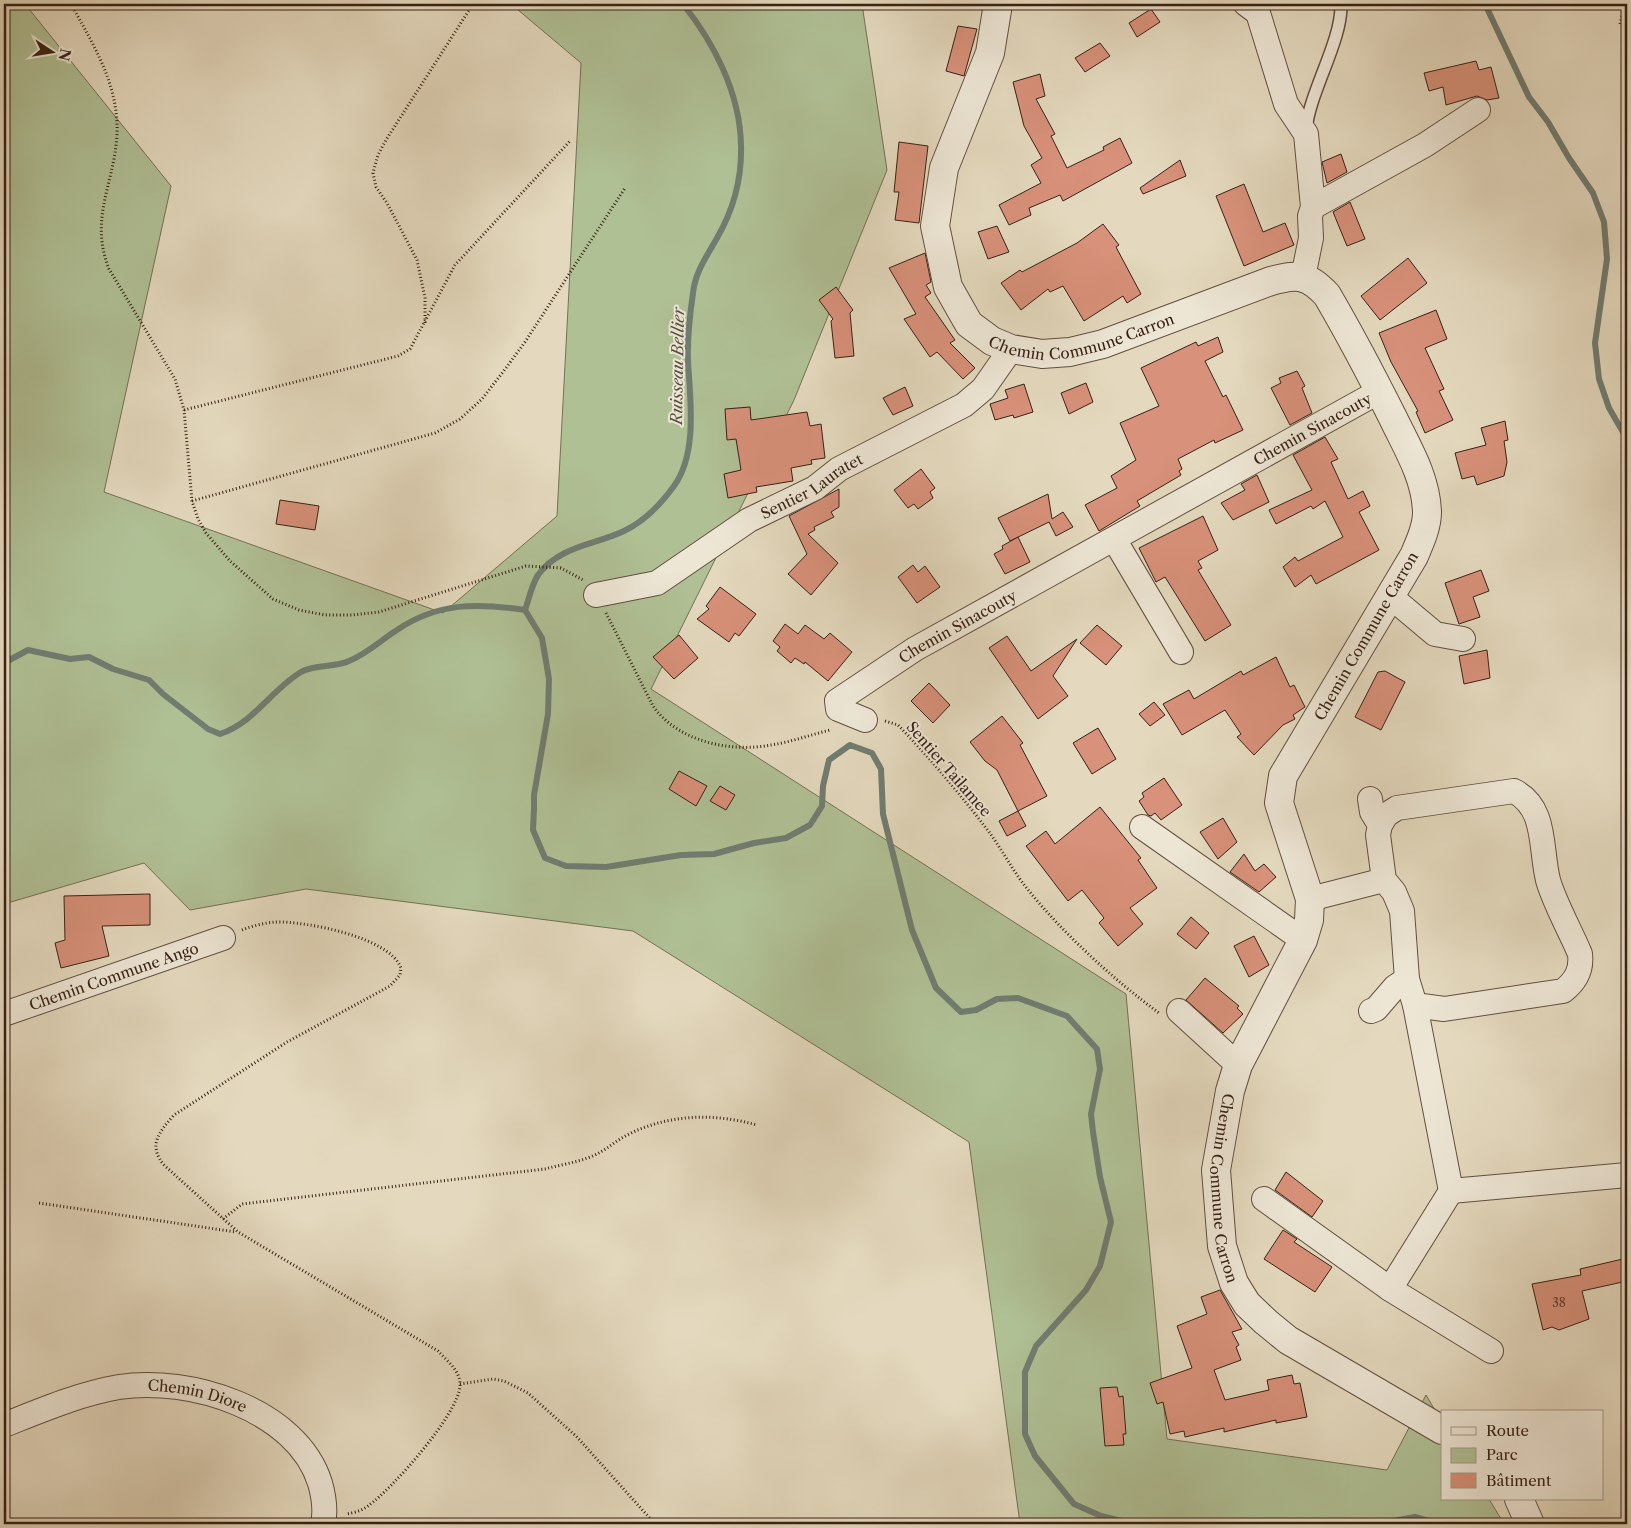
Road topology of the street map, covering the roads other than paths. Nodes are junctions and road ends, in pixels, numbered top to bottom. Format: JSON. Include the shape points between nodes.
{"nodes":[{"id":1,"x":998,"y":4,"type":"edge"},
{"id":2,"x":1246,"y":4,"type":"edge"},
{"id":3,"x":1341,"y":4,"type":"edge"},
{"id":4,"x":1478,"y":110,"type":"dead end"},
{"id":5,"x":1306,"y":134,"type":"junction"},
{"id":6,"x":1313,"y":207,"type":"junction"},
{"id":7,"x":1303,"y":277,"type":"junction"},
{"id":8,"x":1010,"y":350,"type":"junction"},
{"id":9,"x":1380,"y":391,"type":"junction"},
{"id":10,"x":1114,"y":539,"type":"junction"},
{"id":11,"x":596,"y":595,"type":"road end"},
{"id":12,"x":1391,"y":597,"type":"junction"},
{"id":13,"x":1463,"y":639,"type":"dead end"},
{"id":14,"x":1181,"y":652,"type":"dead end"},
{"id":15,"x":865,"y":720,"type":"road end"},
{"id":16,"x":1370,"y":799,"type":"dead end"},
{"id":17,"x":1380,"y":825,"type":"junction"},
{"id":18,"x":1142,"y":827,"type":"dead end"},
{"id":19,"x":1384,"y":880,"type":"junction"},
{"id":20,"x":1310,"y":898,"type":"junction"},
{"id":21,"x":223,"y":938,"type":"road end"},
{"id":22,"x":1303,"y":940,"type":"junction"},
{"id":23,"x":1408,"y":979,"type":"junction"},
{"id":24,"x":1415,"y":1005,"type":"junction"},
{"id":25,"x":1371,"y":1011,"type":"dead end"},
{"id":26,"x":4,"y":1014,"type":"edge"},
{"id":27,"x":1173,"y":1015,"type":"road end"},
{"id":28,"x":1238,"y":1065,"type":"junction"},
{"id":29,"x":1627,"y":1175,"type":"edge"},
{"id":30,"x":1451,"y":1191,"type":"junction"},
{"id":31,"x":1264,"y":1200,"type":"dead end"},
{"id":32,"x":1390,"y":1288,"type":"junction"},
{"id":33,"x":1491,"y":1351,"type":"dead end"},
{"id":34,"x":4,"y":1425,"type":"edge"},
{"id":35,"x":1441,"y":1429,"type":"edge"},
{"id":36,"x":1519,"y":1500,"type":"edge"},
{"id":37,"x":323,"y":1522,"type":"edge"},
{"id":38,"x":1530,"y":1524,"type":"edge"}],
"edges":[{"from":1,"to":8,"type":"street","name":"Chemin Commune Carron","via":[[990,53],[944,168],[935,226],[948,287],[969,324],[992,342]]},
{"from":2,"to":5,"type":"street","via":[[1258,14],[1286,104]]},
{"from":3,"to":5,"type":"lane","via":[[1336,30],[1309,112]]},
{"from":4,"to":6,"type":"street","via":[[1425,145]]},
{"from":5,"to":6,"type":"street"},
{"from":6,"to":7,"type":"street"},
{"from":7,"to":8,"type":"street","name":"Chemin Commune Carron","via":[[1288,276],[1268,282],[1103,344],[1070,352],[1042,354]]},
{"from":7,"to":9,"type":"street","name":"Chemin Commune Carron","via":[[1316,282],[1327,295]]},
{"from":8,"to":11,"type":"street","name":"Sentier Lauratet","via":[[983,389],[964,405],[839,469],[816,488],[748,520],[657,583]]},
{"from":9,"to":10,"type":"street","name":"Chemin Sinacouty"},
{"from":9,"to":12,"type":"street","name":"Chemin Commune Carron","via":[[1420,473],[1427,514],[1414,556]]},
{"from":10,"to":14,"type":"street"},
{"from":10,"to":15,"type":"street","name":"Chemin Sinacouty","via":[[915,649],[837,701],[838,709]]},
{"from":12,"to":13,"type":"street","via":[[1435,634]]},
{"from":12,"to":20,"type":"street","name":"Chemin Commune Carron","via":[[1284,776],[1279,803]]},
{"from":16,"to":17,"type":"street","via":[[1372,812]]},
{"from":17,"to":19,"type":"street","via":[[1378,835]]},
{"from":17,"to":24,"type":"street","via":[[1386,815],[1397,808],[1514,791],[1524,796],[1537,815],[1548,881],[1580,954],[1582,966],[1563,991],[1444,1009]]},
{"from":18,"to":22,"type":"street"},
{"from":19,"to":20,"type":"street"},
{"from":19,"to":23,"type":"street","via":[[1394,892],[1402,911]]},
{"from":20,"to":22,"type":"street","name":"Chemin Commune Carron","via":[[1309,920]]},
{"from":21,"to":26,"type":"street","name":"Chemin Commune Ango"},
{"from":22,"to":28,"type":"street","name":"Chemin Commune Carron"},
{"from":23,"to":24,"type":"street"},
{"from":23,"to":25,"type":"street","via":[[1394,987]]},
{"from":24,"to":30,"type":"street"},
{"from":27,"to":28,"type":"street"},
{"from":28,"to":35,"type":"street","name":"Chemin Commune Carron","via":[[1224,1117],[1216,1170],[1222,1246],[1234,1283],[1247,1304],[1288,1340]]},
{"from":29,"to":30,"type":"street"},
{"from":30,"to":32,"type":"street"},
{"from":31,"to":32,"type":"street"},
{"from":32,"to":33,"type":"street"},
{"from":34,"to":37,"type":"street","name":"Chemin Diore","via":[[70,1398],[120,1387],[159,1385],[195,1390],[235,1403],[288,1433],[304,1450],[317,1472],[324,1496]]},
{"from":36,"to":38,"type":"street"}]}
